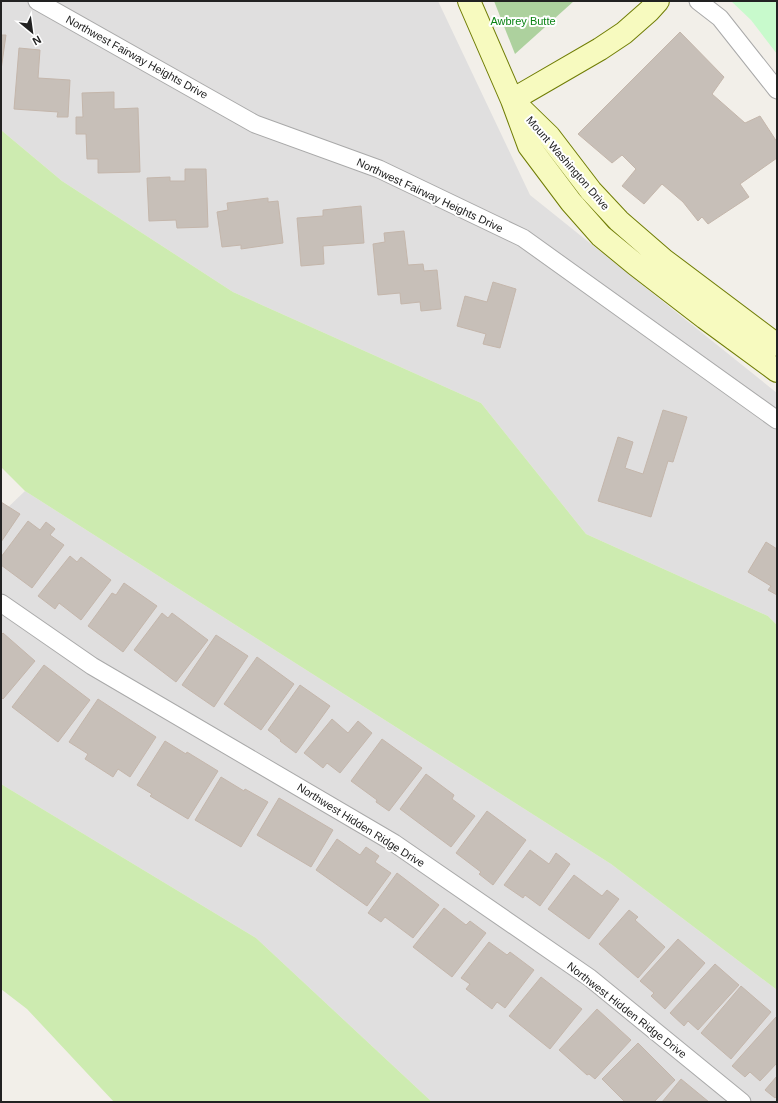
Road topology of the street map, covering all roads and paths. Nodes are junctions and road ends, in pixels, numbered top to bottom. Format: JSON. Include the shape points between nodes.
{"nodes":[{"id":1,"x":37,"y":1,"type":"edge"},
{"id":2,"x":469,"y":1,"type":"edge"},
{"id":3,"x":658,"y":1,"type":"edge"},
{"id":4,"x":698,"y":1,"type":"edge"},
{"id":5,"x":777,"y":90,"type":"edge"},
{"id":6,"x":512,"y":100,"type":"junction"},
{"id":7,"x":777,"y":345,"type":"edge"},
{"id":8,"x":777,"y":371,"type":"edge"},
{"id":9,"x":777,"y":420,"type":"edge"},
{"id":10,"x":1,"y":603,"type":"edge"},
{"id":11,"x":742,"y":1102,"type":"edge"}],
"edges":[{"from":1,"to":9,"type":"street","name":"Northwest Fairway Heights Drive","via":[[255,124],[379,169],[523,238]]},
{"from":2,"to":6,"type":"main road"},
{"from":3,"to":6,"type":"main road","via":[[624,33],[600,50]]},
{"from":4,"to":5,"type":"street","via":[[720,18]]},
{"from":6,"to":7,"type":"main road","name":"Mount Washington Drive","via":[[549,136],[591,191],[619,221],[664,260]]},
{"from":6,"to":8,"type":"main road","name":"Mount Washington Drive","via":[[529,146],[601,236]]},
{"from":10,"to":11,"type":"street","name":"Northwest Hidden Ridge Drive","via":[[92,666],[394,843],[590,978]]}]}
